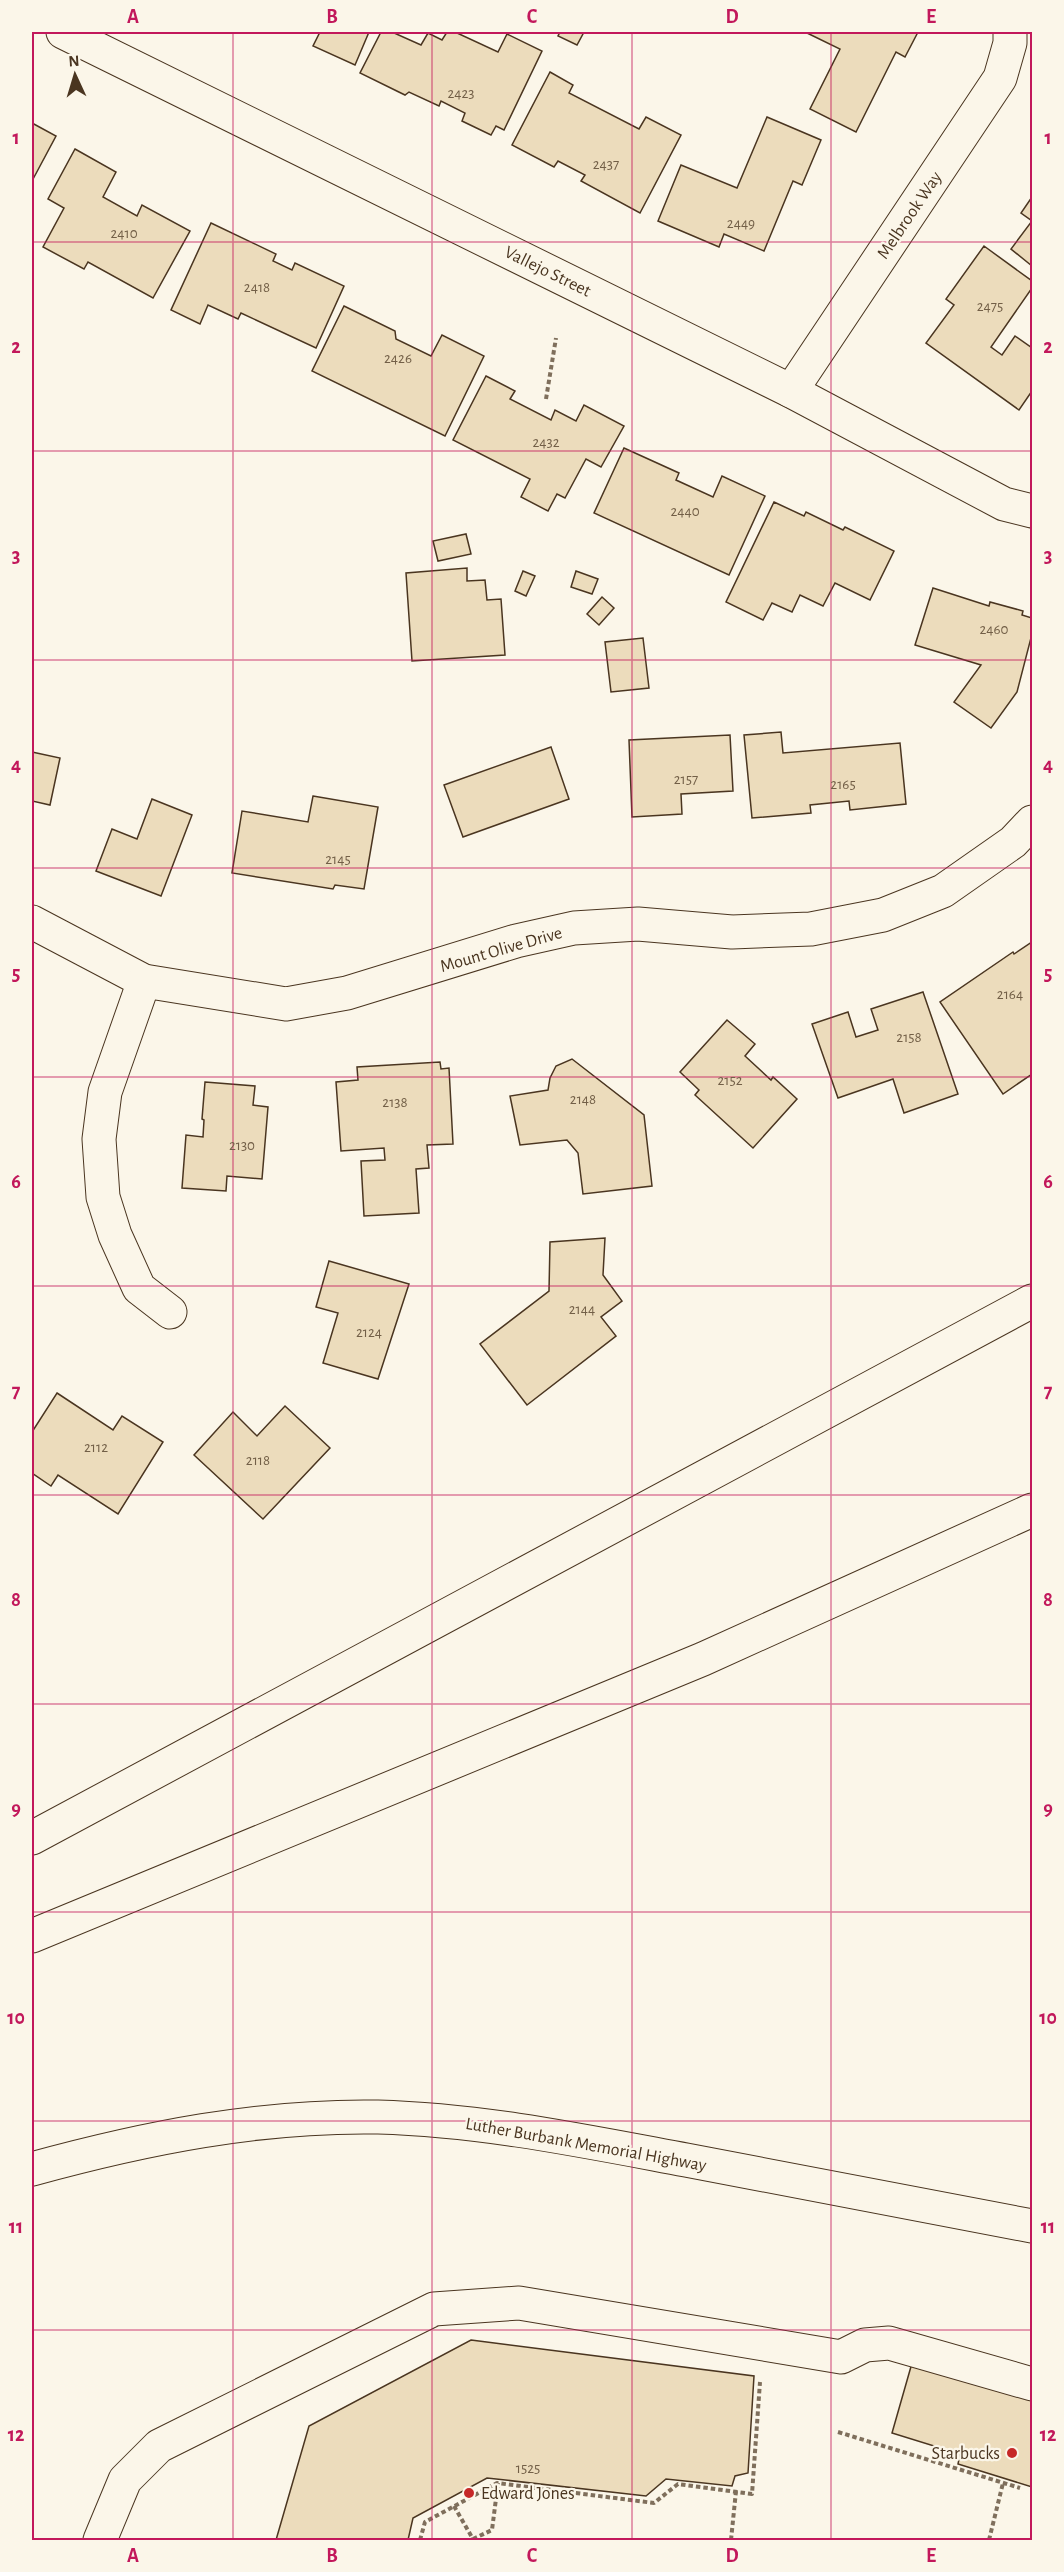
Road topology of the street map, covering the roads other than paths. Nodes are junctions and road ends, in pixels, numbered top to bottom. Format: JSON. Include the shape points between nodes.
{"nodes":[{"id":1,"x":63,"y":32,"type":"edge"},
{"id":2,"x":1010,"y":32,"type":"edge"},
{"id":3,"x":791,"y":391,"type":"junction"},
{"id":4,"x":1032,"y":511,"type":"edge"},
{"id":5,"x":1032,"y":822,"type":"edge"},
{"id":6,"x":32,"y":922,"type":"edge"},
{"id":7,"x":144,"y":981,"type":"junction"},
{"id":8,"x":1027,"y":1306,"type":"edge"},
{"id":9,"x":170,"y":1312,"type":"dead end"},
{"id":10,"x":1032,"y":1510,"type":"edge"},
{"id":11,"x":32,"y":1839,"type":"edge"},
{"id":12,"x":32,"y":1936,"type":"edge"},
{"id":13,"x":32,"y":2169,"type":"edge"},
{"id":14,"x":1032,"y":2226,"type":"edge"},
{"id":15,"x":1032,"y":2384,"type":"edge"},
{"id":16,"x":100,"y":2541,"type":"edge"}],
"edges":[{"from":1,"to":3,"type":"main road","name":"Vallejo Street"},
{"from":2,"to":3,"type":"main road","name":"Melbrook Way","via":[[1000,78]]},
{"from":3,"to":4,"type":"main road","name":"Vallejo Street","via":[[1004,504]]},
{"from":5,"to":7,"type":"main road","name":"Mount Olive Drive","via":[[1013,842],[943,891],[884,915],[811,929],[732,932],[638,924],[574,928],[516,941],[347,993],[286,1004]]},
{"from":6,"to":7,"type":"main road","name":"Mount Olive Drive"},
{"from":7,"to":9,"type":"main road","via":[[105,1092],[99,1139],[102,1186],[115,1234],[139,1288]]},
{"from":8,"to":11,"type":"main road"},
{"from":10,"to":12,"type":"main road","via":[[703,1659]]},
{"from":13,"to":14,"type":"main road","name":"Luther Burbank Memorial Highway","via":[[129,2143],[246,2123],[312,2118],[419,2120],[553,2135]]},
{"from":15,"to":16,"type":"main road","via":[[889,2343],[866,2345],[841,2357],[519,2303],[434,2309],[159,2446],[125,2480]]}]}
